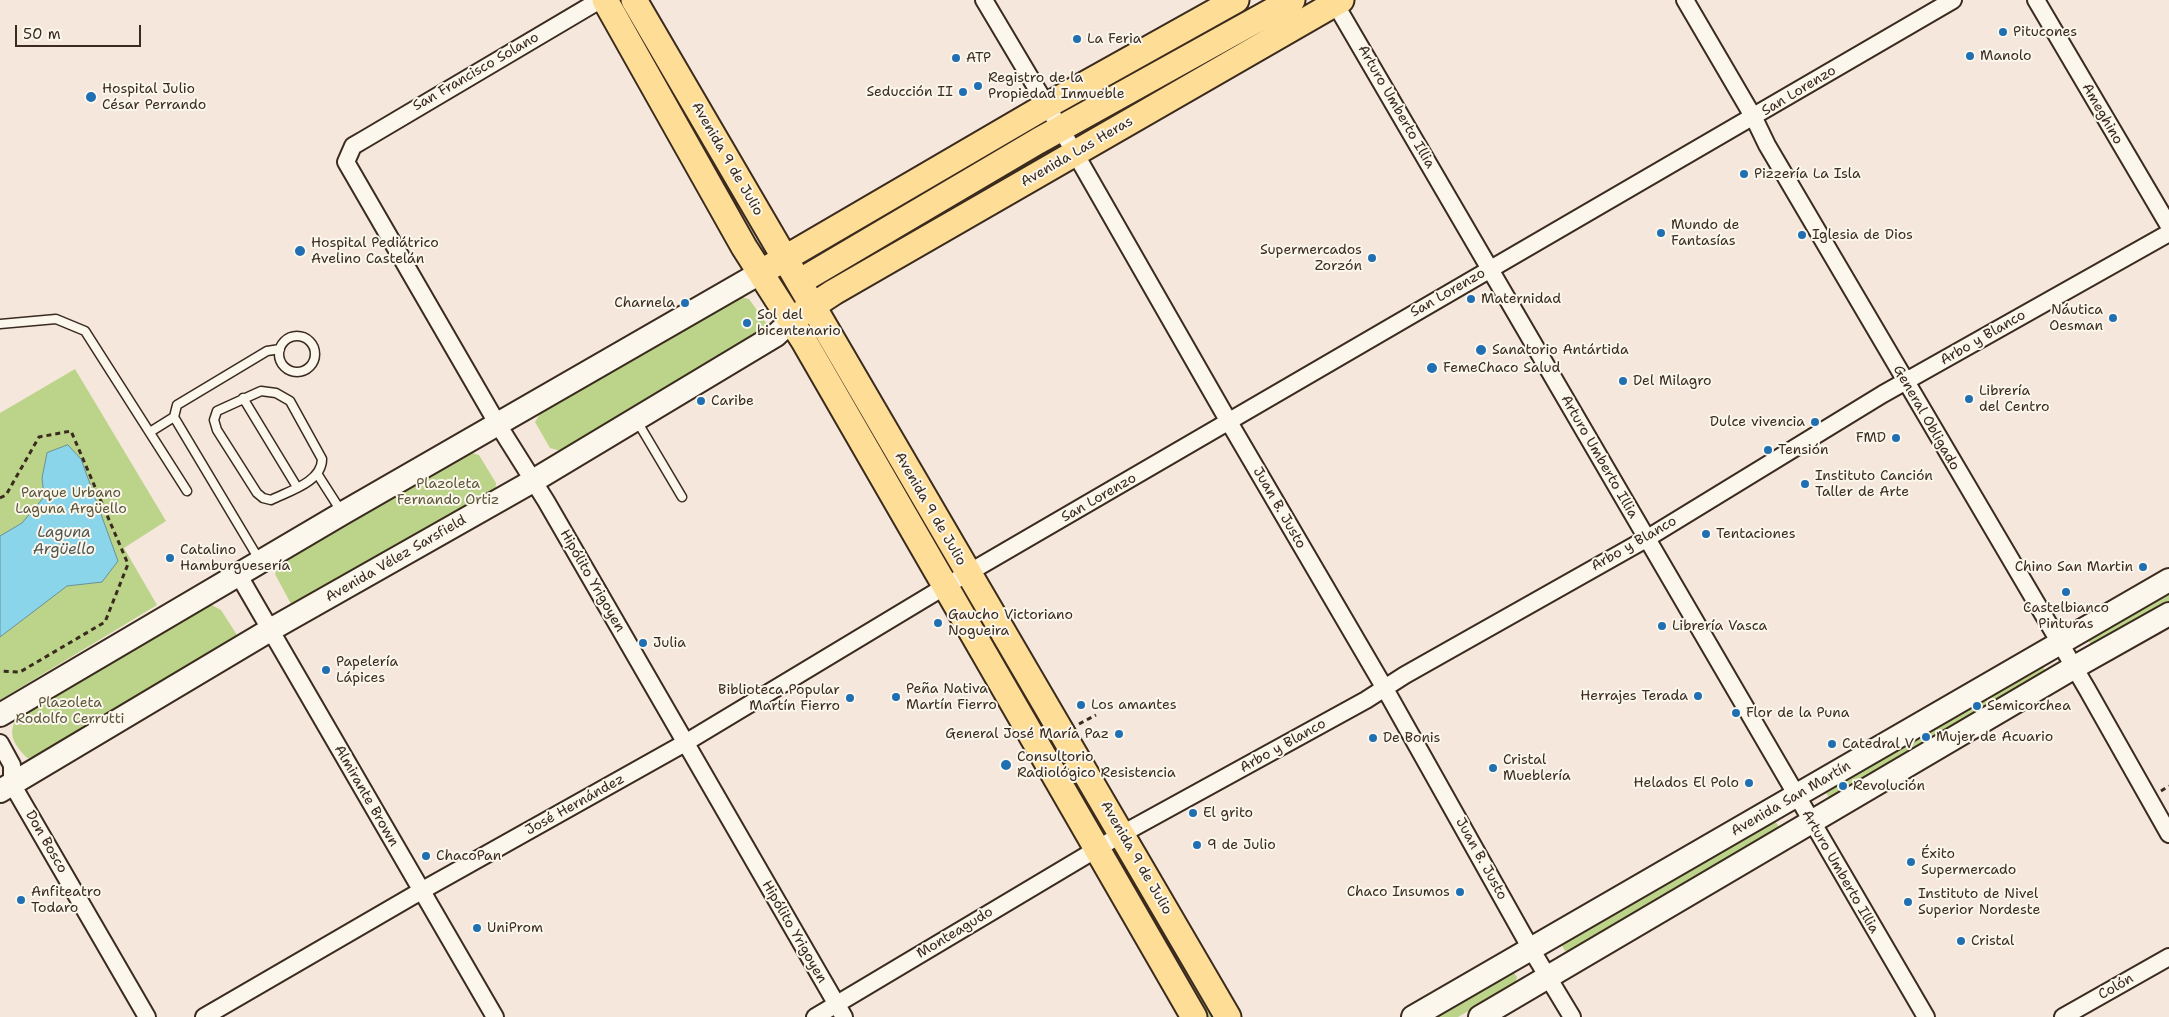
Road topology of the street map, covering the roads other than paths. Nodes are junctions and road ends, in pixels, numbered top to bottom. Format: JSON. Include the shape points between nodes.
{"nodes":[{"id":1,"x":600,"y":0,"type":"edge"},
{"id":2,"x":606,"y":0,"type":"edge"},
{"id":3,"x":634,"y":0,"type":"edge"},
{"id":4,"x":984,"y":0,"type":"edge"},
{"id":5,"x":1236,"y":0,"type":"edge"},
{"id":6,"x":1292,"y":0,"type":"edge"},
{"id":7,"x":1685,"y":0,"type":"edge"},
{"id":8,"x":1953,"y":0,"type":"edge"},
{"id":9,"x":2036,"y":0,"type":"edge"},
{"id":10,"x":1337,"y":1,"type":"edge"},
{"id":11,"x":1046,"y":106,"type":"junction"},
{"id":12,"x":1754,"y":118,"type":"junction"},
{"id":13,"x":1060,"y":130,"type":"junction"},
{"id":14,"x":353,"y":146,"type":"joint"},
{"id":15,"x":1075,"y":153,"type":"junction"},
{"id":16,"x":2169,"y":226,"type":"edge"},
{"id":17,"x":2169,"y":233,"type":"edge"},
{"id":18,"x":785,"y":259,"type":"junction"},
{"id":19,"x":1490,"y":269,"type":"junction"},
{"id":20,"x":760,"y":273,"type":"junction"},
{"id":21,"x":799,"y":282,"type":"junction"},
{"id":22,"x":813,"y":305,"type":"junction"},
{"id":23,"x":791,"y":320,"type":"junction"},
{"id":24,"x":0,"y":324,"type":"edge"},
{"id":25,"x":280,"y":350,"type":"junction"},
{"id":26,"x":1906,"y":382,"type":"junction"},
{"id":27,"x":244,"y":398,"type":"junction"},
{"id":28,"x":174,"y":418,"type":"junction"},
{"id":29,"x":636,"y":419,"type":"junction"},
{"id":30,"x":1229,"y":422,"type":"junction"},
{"id":31,"x":497,"y":423,"type":"junction"},
{"id":32,"x":150,"y":432,"type":"junction"},
{"id":33,"x":318,"y":475,"type":"junction"},
{"id":34,"x":533,"y":481,"type":"junction"},
{"id":35,"x":297,"y":487,"type":"junction"},
{"id":36,"x":187,"y":491,"type":"dead end"},
{"id":37,"x":682,"y":497,"type":"dead end"},
{"id":38,"x":343,"y":513,"type":"junction"},
{"id":39,"x":1646,"y":539,"type":"junction"},
{"id":40,"x":260,"y":561,"type":"junction"},
{"id":41,"x":238,"y":574,"type":"junction"},
{"id":42,"x":967,"y":574,"type":"junction"},
{"id":43,"x":2169,"y":580,"type":"edge"},
{"id":44,"x":944,"y":587,"type":"junction"},
{"id":45,"x":2169,"y":614,"type":"edge"},
{"id":46,"x":270,"y":630,"type":"junction"},
{"id":47,"x":2059,"y":644,"type":"junction"},
{"id":48,"x":2073,"y":668,"type":"junction"},
{"id":49,"x":1384,"y":687,"type":"junction"},
{"id":50,"x":0,"y":715,"type":"edge"},
{"id":51,"x":0,"y":743,"type":"edge"},
{"id":52,"x":685,"y":743,"type":"junction"},
{"id":53,"x":6,"y":788,"type":"edge"},
{"id":54,"x":1796,"y":795,"type":"junction"},
{"id":55,"x":1811,"y":822,"type":"junction"},
{"id":56,"x":1122,"y":834,"type":"junction"},
{"id":57,"x":2169,"y":834,"type":"edge"},
{"id":58,"x":1096,"y":849,"type":"junction"},
{"id":59,"x":421,"y":891,"type":"junction"},
{"id":60,"x":1531,"y":949,"type":"junction"},
{"id":61,"x":2169,"y":957,"type":"edge"},
{"id":62,"x":1548,"y":978,"type":"junction"},
{"id":63,"x":840,"y":1011,"type":"edge"},
{"id":64,"x":147,"y":1017,"type":"edge"},
{"id":65,"x":204,"y":1017,"type":"edge"},
{"id":66,"x":495,"y":1017,"type":"edge"},
{"id":67,"x":814,"y":1017,"type":"edge"},
{"id":68,"x":1194,"y":1017,"type":"edge"},
{"id":69,"x":1228,"y":1017,"type":"edge"},
{"id":70,"x":1413,"y":1017,"type":"edge"},
{"id":71,"x":1480,"y":1017,"type":"edge"},
{"id":72,"x":1572,"y":1017,"type":"edge"},
{"id":73,"x":1926,"y":1017,"type":"edge"},
{"id":74,"x":2063,"y":1017,"type":"edge"}],
"edges":[{"from":1,"to":14,"type":"street","name":"San Francisco Solano"},
{"from":2,"to":20,"type":"main road","name":"Avenida 9 de Julio"},
{"from":3,"to":18,"type":"main road","name":"Avenida 9 de Julio"},
{"from":4,"to":11,"type":"street","name":"Juan B. Justo"},
{"from":5,"to":11,"type":"main road"},
{"from":6,"to":13,"type":"main road","name":"Avenida Las Heras"},
{"from":7,"to":12,"type":"street","name":"General Obligado"},
{"from":8,"to":12,"type":"street","name":"San Lorenzo"},
{"from":9,"to":16,"type":"street","name":"Ameghino"},
{"from":10,"to":15,"type":"main road","name":"Avenida Las Heras"},
{"from":10,"to":19,"type":"street","name":"Arturo Umberto Illia"},
{"from":11,"to":13,"type":"street","name":"Juan B. Justo"},
{"from":11,"to":18,"type":"main road"},
{"from":12,"to":19,"type":"street","name":"San Lorenzo"},
{"from":12,"to":26,"type":"street","name":"General Obligado"},
{"from":13,"to":15,"type":"street","name":"Juan B. Justo"},
{"from":13,"to":21,"type":"main road","name":"Avenida Las Heras"},
{"from":14,"to":31,"type":"street","name":"Hipólito Yrigoyen","via":[[346,162]]},
{"from":15,"to":22,"type":"main road","name":"Avenida Las Heras"},
{"from":15,"to":30,"type":"street","name":"Juan B. Justo"},
{"from":17,"to":26,"type":"street","name":"Arbo y Blanco"},
{"from":18,"to":20,"type":"main road"},
{"from":18,"to":21,"type":"main road","name":"Avenida 9 de Julio"},
{"from":19,"to":30,"type":"street","name":"San Lorenzo"},
{"from":19,"to":39,"type":"street","name":"Arturo Umberto Illia"},
{"from":20,"to":23,"type":"main road","name":"Avenida 9 de Julio"},
{"from":20,"to":31,"type":"main road"},
{"from":21,"to":22,"type":"main road","name":"Avenida 9 de Julio"},
{"from":22,"to":23,"type":"main road","name":"Avenida Vélez Sarsfield"},
{"from":22,"to":42,"type":"main road","name":"Avenida 9 de Julio"},
{"from":23,"to":29,"type":"main road","name":"Avenida Vélez Sarsfield","via":[[776,335]]},
{"from":23,"to":44,"type":"main road","name":"Avenida 9 de Julio"},
{"from":24,"to":32,"type":"lane","via":[[56,319],[85,331]]},
{"from":25,"to":25,"type":"lane","via":[[281,362],[296,372],[308,369],[315,359],[314,347],[305,338],[293,337],[282,344]]},
{"from":25,"to":28,"type":"lane","via":[[267,351],[177,405]]},
{"from":26,"to":39,"type":"street","name":"Arbo y Blanco"},
{"from":26,"to":47,"type":"street","name":"General Obligado"},
{"from":27,"to":33,"type":"lane","via":[[261,392],[276,394],[290,401],[322,459]]},
{"from":27,"to":35,"type":"lane"},
{"from":27,"to":35,"type":"lane","via":[[218,411],[214,420],[217,430],[263,498],[271,500]]},
{"from":28,"to":32,"type":"lane"},
{"from":28,"to":40,"type":"lane"},
{"from":29,"to":34,"type":"main road","name":"Avenida Vélez Sarsfield"},
{"from":29,"to":37,"type":"lane"},
{"from":30,"to":42,"type":"street","name":"San Lorenzo"},
{"from":30,"to":49,"type":"street","name":"Juan B. Justo"},
{"from":31,"to":34,"type":"street","name":"Hipólito Yrigoyen"},
{"from":31,"to":38,"type":"main road"},
{"from":32,"to":36,"type":"lane"},
{"from":33,"to":35,"type":"lane"},
{"from":33,"to":38,"type":"lane"},
{"from":34,"to":46,"type":"main road","name":"Avenida Vélez Sarsfield"},
{"from":34,"to":52,"type":"street","name":"Hipólito Yrigoyen"},
{"from":38,"to":40,"type":"main road"},
{"from":39,"to":49,"type":"street","name":"Arbo y Blanco"},
{"from":39,"to":54,"type":"street","name":"Arturo Umberto Illia"},
{"from":40,"to":41,"type":"main road"},
{"from":41,"to":46,"type":"street","name":"Almirante Brown"},
{"from":41,"to":50,"type":"main road"},
{"from":42,"to":44,"type":"street","name":"San Lorenzo"},
{"from":42,"to":56,"type":"main road","name":"Avenida 9 de Julio"},
{"from":43,"to":47,"type":"main road","name":"Avenida San Martín"},
{"from":44,"to":52,"type":"street","name":"José Hernández"},
{"from":44,"to":58,"type":"main road","name":"Avenida 9 de Julio"},
{"from":45,"to":48,"type":"main road","name":"Avenida San Martín"},
{"from":46,"to":53,"type":"main road","name":"Avenida Vélez Sarsfield"},
{"from":46,"to":59,"type":"street","name":"Almirante Brown"},
{"from":47,"to":48,"type":"street","name":"General Obligado"},
{"from":47,"to":54,"type":"main road","name":"Avenida San Martín"},
{"from":48,"to":55,"type":"main road","name":"Avenida San Martín"},
{"from":48,"to":57,"type":"street","name":"General Obligado"},
{"from":49,"to":56,"type":"street","name":"Arbo y Blanco","via":[[1366,700]]},
{"from":49,"to":60,"type":"street","name":"Juan B. Justo"},
{"from":51,"to":53,"type":"street","name":"Don Bosco","via":[[12,765]]},
{"from":52,"to":59,"type":"street","name":"José Hernández"},
{"from":52,"to":63,"type":"street","name":"Hipólito Yrigoyen"},
{"from":53,"to":64,"type":"street","name":"Don Bosco"},
{"from":54,"to":55,"type":"street","name":"Arturo Umberto Illia"},
{"from":54,"to":60,"type":"main road","name":"Avenida San Martín"},
{"from":55,"to":62,"type":"main road","name":"Avenida San Martín"},
{"from":55,"to":73,"type":"street","name":"Arturo Umberto Illia"},
{"from":56,"to":58,"type":"street","name":"Arbo y Blanco"},
{"from":56,"to":69,"type":"main road","name":"Avenida 9 de Julio"},
{"from":58,"to":63,"type":"street","name":"Monteagudo"},
{"from":58,"to":68,"type":"main road","name":"Avenida 9 de Julio"},
{"from":59,"to":65,"type":"street","name":"José Hernández"},
{"from":59,"to":66,"type":"street","name":"Almirante Brown"},
{"from":60,"to":62,"type":"street","name":"Juan B. Justo"},
{"from":60,"to":70,"type":"main road","name":"Avenida San Martín"},
{"from":61,"to":74,"type":"street","name":"Colón"},
{"from":62,"to":71,"type":"main road","name":"Avenida San Martín"},
{"from":62,"to":72,"type":"street","name":"Juan B. Justo"},
{"from":63,"to":67,"type":"street","name":"Monteagudo"}]}
